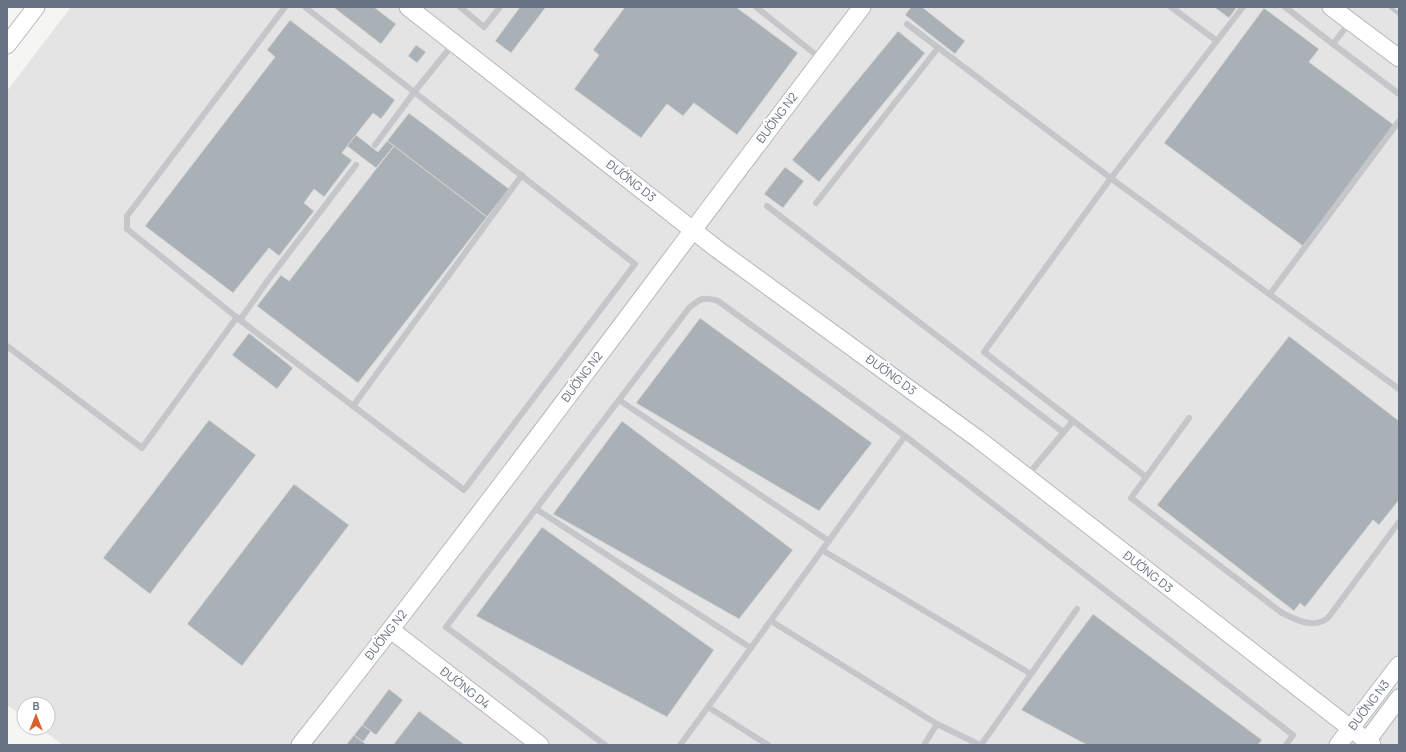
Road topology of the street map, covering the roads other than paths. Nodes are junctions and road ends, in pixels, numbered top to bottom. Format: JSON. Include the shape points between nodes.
{"nodes":[{"id":1,"x":36,"y":7,"type":"edge"},
{"id":2,"x":285,"y":7,"type":"edge"},
{"id":3,"x":305,"y":7,"type":"edge"},
{"id":4,"x":408,"y":7,"type":"edge"},
{"id":5,"x":460,"y":7,"type":"edge"},
{"id":6,"x":500,"y":7,"type":"edge"},
{"id":7,"x":756,"y":7,"type":"edge"},
{"id":8,"x":862,"y":7,"type":"edge"},
{"id":9,"x":1171,"y":7,"type":"edge"},
{"id":10,"x":1243,"y":7,"type":"edge"},
{"id":11,"x":1285,"y":7,"type":"edge"},
{"id":12,"x":1331,"y":7,"type":"edge"},
{"id":13,"x":1350,"y":21,"type":"junction"},
{"id":14,"x":907,"y":24,"type":"dead end"},
{"id":15,"x":1217,"y":41,"type":"junction"},
{"id":16,"x":454,"y":43,"type":"junction"},
{"id":17,"x":1333,"y":44,"type":"junction"},
{"id":18,"x":7,"y":45,"type":"edge"},
{"id":19,"x":938,"y":48,"type":"junction"},
{"id":20,"x":1399,"y":58,"type":"edge"},
{"id":21,"x":822,"y":59,"type":"junction"},
{"id":22,"x":415,"y":91,"type":"junction"},
{"id":23,"x":1399,"y":94,"type":"edge"},
{"id":24,"x":1399,"y":121,"type":"edge"},
{"id":25,"x":375,"y":145,"type":"dead end"},
{"id":26,"x":356,"y":165,"type":"dead end"},
{"id":27,"x":522,"y":175,"type":"junction"},
{"id":28,"x":1111,"y":178,"type":"junction"},
{"id":29,"x":816,"y":203,"type":"dead end"},
{"id":30,"x":768,"y":206,"type":"dead end"},
{"id":31,"x":692,"y":230,"type":"junction"},
{"id":32,"x":1270,"y":294,"type":"junction"},
{"id":33,"x":239,"y":318,"type":"junction"},
{"id":34,"x":7,"y":346,"type":"edge"},
{"id":35,"x":1399,"y":389,"type":"edge"},
{"id":36,"x":619,"y":400,"type":"junction"},
{"id":37,"x":353,"y":406,"type":"junction"},
{"id":38,"x":1189,"y":418,"type":"dead end"},
{"id":39,"x":1073,"y":421,"type":"junction"},
{"id":40,"x":1063,"y":432,"type":"junction"},
{"id":41,"x":905,"y":436,"type":"junction"},
{"id":42,"x":1026,"y":477,"type":"junction"},
{"id":43,"x":1146,"y":477,"type":"junction"},
{"id":44,"x":536,"y":509,"type":"junction"},
{"id":45,"x":1399,"y":522,"type":"edge"},
{"id":46,"x":829,"y":541,"type":"junction"},
{"id":47,"x":822,"y":550,"type":"junction"},
{"id":48,"x":1077,"y":609,"type":"dead end"},
{"id":49,"x":771,"y":621,"type":"junction"},
{"id":50,"x":391,"y":630,"type":"junction"},
{"id":51,"x":751,"y":648,"type":"junction"},
{"id":52,"x":1399,"y":665,"type":"edge"},
{"id":53,"x":1031,"y":674,"type":"junction"},
{"id":54,"x":1399,"y":698,"type":"edge"},
{"id":55,"x":708,"y":706,"type":"junction"},
{"id":56,"x":937,"y":724,"type":"junction"},
{"id":57,"x":1351,"y":728,"type":"junction"},
{"id":58,"x":1368,"y":744,"type":"edge"},
{"id":59,"x":300,"y":745,"type":"edge"},
{"id":60,"x":540,"y":745,"type":"edge"},
{"id":61,"x":605,"y":745,"type":"edge"},
{"id":62,"x":680,"y":745,"type":"edge"},
{"id":63,"x":768,"y":745,"type":"edge"},
{"id":64,"x":924,"y":745,"type":"edge"},
{"id":65,"x":981,"y":745,"type":"edge"},
{"id":66,"x":1286,"y":745,"type":"edge"},
{"id":67,"x":1338,"y":745,"type":"edge"}],
"edges":[{"from":1,"to":18,"type":"street"},
{"from":2,"to":33,"type":"lane","via":[[126,216],[127,229]]},
{"from":3,"to":22,"type":"lane"},
{"from":4,"to":16,"type":"street","name":"ĐƯỜNG D3"},
{"from":5,"to":6,"type":"lane","via":[[484,28]]},
{"from":7,"to":21,"type":"lane"},
{"from":8,"to":21,"type":"street","name":"ĐƯỜNG N2"},
{"from":9,"to":15,"type":"lane"},
{"from":10,"to":15,"type":"lane"},
{"from":11,"to":17,"type":"lane"},
{"from":12,"to":13,"type":"street"},
{"from":13,"to":17,"type":"lane"},
{"from":13,"to":20,"type":"street"},
{"from":14,"to":19,"type":"lane"},
{"from":15,"to":28,"type":"lane"},
{"from":16,"to":22,"type":"lane"},
{"from":16,"to":31,"type":"street","name":"ĐƯỜNG D3"},
{"from":17,"to":23,"type":"lane"},
{"from":19,"to":28,"type":"lane"},
{"from":19,"to":29,"type":"lane"},
{"from":21,"to":31,"type":"street","name":"ĐƯỜNG N2"},
{"from":22,"to":25,"type":"lane"},
{"from":22,"to":27,"type":"lane"},
{"from":24,"to":32,"type":"lane"},
{"from":26,"to":33,"type":"lane"},
{"from":27,"to":37,"type":"lane"},
{"from":27,"to":37,"type":"lane","via":[[635,264],[464,490]]},
{"from":28,"to":32,"type":"lane"},
{"from":28,"to":39,"type":"lane","via":[[984,352]]},
{"from":30,"to":40,"type":"lane"},
{"from":31,"to":42,"type":"street","name":"ĐƯỜNG D3","via":[[978,439]]},
{"from":31,"to":50,"type":"street","name":"ĐƯỜNG N2"},
{"from":32,"to":35,"type":"lane"},
{"from":33,"to":34,"type":"lane","via":[[142,448]]},
{"from":33,"to":37,"type":"lane"},
{"from":36,"to":41,"type":"lane","via":[[689,308],[703,298],[711,298]]},
{"from":36,"to":44,"type":"lane"},
{"from":36,"to":46,"type":"lane"},
{"from":38,"to":43,"type":"lane"},
{"from":39,"to":40,"type":"lane"},
{"from":39,"to":43,"type":"lane"},
{"from":40,"to":42,"type":"lane"},
{"from":41,"to":46,"type":"lane"},
{"from":41,"to":66,"type":"lane","via":[[1293,735]]},
{"from":42,"to":57,"type":"street","name":"ĐƯỜNG D3"},
{"from":43,"to":45,"type":"lane","via":[[1131,498],[1282,612],[1300,622],[1322,623],[1328,618]]},
{"from":44,"to":51,"type":"lane"},
{"from":44,"to":61,"type":"lane","via":[[446,627]]},
{"from":46,"to":47,"type":"lane"},
{"from":47,"to":49,"type":"lane"},
{"from":47,"to":53,"type":"lane"},
{"from":48,"to":53,"type":"lane"},
{"from":49,"to":51,"type":"lane"},
{"from":49,"to":56,"type":"lane"},
{"from":50,"to":59,"type":"street","name":"ĐƯỜNG N2"},
{"from":50,"to":60,"type":"street","name":"ĐƯỜNG D4"},
{"from":51,"to":55,"type":"lane"},
{"from":52,"to":57,"type":"street","name":"ĐƯỜNG N3"},
{"from":53,"to":65,"type":"lane"},
{"from":54,"to":58,"type":"street","name":"ĐƯỜNG N3"},
{"from":55,"to":62,"type":"lane"},
{"from":55,"to":63,"type":"lane"},
{"from":56,"to":64,"type":"lane"},
{"from":56,"to":65,"type":"lane"},
{"from":57,"to":58,"type":"street","name":"ĐƯỜNG D3"},
{"from":57,"to":67,"type":"street","name":"ĐƯỜNG N3"}]}
